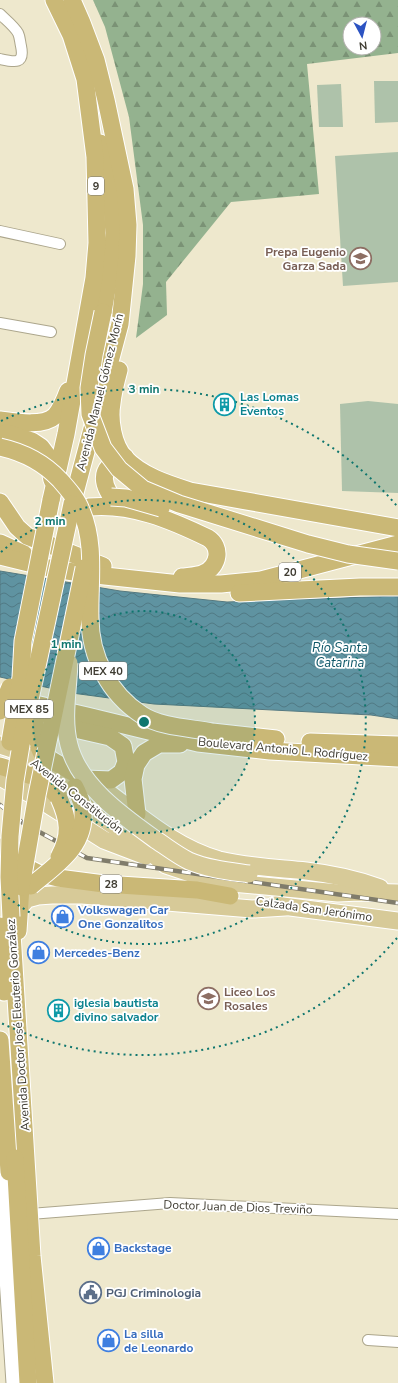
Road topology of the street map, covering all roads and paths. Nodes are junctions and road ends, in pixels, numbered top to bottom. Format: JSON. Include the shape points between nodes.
{"nodes":[{"id":1,"x":54,"y":0,"type":"edge"},
{"id":2,"x":72,"y":0,"type":"edge"},
{"id":3,"x":0,"y":14,"type":"edge"},
{"id":4,"x":0,"y":59,"type":"edge"},
{"id":5,"x":90,"y":112,"type":"junction"},
{"id":6,"x":0,"y":231,"type":"edge"},
{"id":7,"x":60,"y":244,"type":"dead end"},
{"id":8,"x":0,"y":323,"type":"edge"},
{"id":9,"x":120,"y":324,"type":"junction"},
{"id":10,"x":51,"y":332,"type":"dead end"},
{"id":11,"x":76,"y":377,"type":"junction"},
{"id":12,"x":1,"y":433,"type":"edge"},
{"id":13,"x":125,"y":457,"type":"junction"},
{"id":14,"x":53,"y":493,"type":"junction"},
{"id":15,"x":112,"y":497,"type":"junction"},
{"id":16,"x":0,"y":502,"type":"edge"},
{"id":17,"x":72,"y":504,"type":"joint"},
{"id":18,"x":398,"y":528,"type":"edge"},
{"id":19,"x":89,"y":541,"type":"junction"},
{"id":20,"x":0,"y":543,"type":"edge"},
{"id":21,"x":398,"y":544,"type":"edge"},
{"id":22,"x":63,"y":548,"type":"junction"},
{"id":23,"x":0,"y":556,"type":"edge"},
{"id":24,"x":398,"y":561,"type":"edge"},
{"id":25,"x":49,"y":568,"type":"junction"},
{"id":26,"x":398,"y":572,"type":"edge"},
{"id":27,"x":141,"y":579,"type":"junction"},
{"id":28,"x":398,"y":587,"type":"edge"},
{"id":29,"x":71,"y":630,"type":"junction"},
{"id":30,"x":23,"y":641,"type":"junction"},
{"id":31,"x":35,"y":680,"type":"junction"},
{"id":32,"x":5,"y":692,"type":"edge"},
{"id":33,"x":0,"y":712,"type":"edge"},
{"id":34,"x":0,"y":738,"type":"edge"},
{"id":35,"x":198,"y":743,"type":"junction"},
{"id":36,"x":0,"y":745,"type":"edge"},
{"id":37,"x":398,"y":745,"type":"edge"},
{"id":38,"x":0,"y":758,"type":"edge"},
{"id":39,"x":398,"y":758,"type":"edge"},
{"id":40,"x":0,"y":766,"type":"edge"},
{"id":41,"x":0,"y":777,"type":"edge"},
{"id":42,"x":35,"y":777,"type":"junction"},
{"id":43,"x":80,"y":783,"type":"junction"},
{"id":44,"x":137,"y":814,"type":"junction"},
{"id":45,"x":0,"y":816,"type":"edge"},
{"id":46,"x":0,"y":847,"type":"edge"},
{"id":47,"x":166,"y":865,"type":"junction"},
{"id":48,"x":53,"y":867,"type":"junction"},
{"id":49,"x":0,"y":871,"type":"edge"},
{"id":50,"x":359,"y":892,"type":"junction"},
{"id":51,"x":397,"y":893,"type":"edge"},
{"id":52,"x":230,"y":896,"type":"junction"},
{"id":53,"x":17,"y":903,"type":"edge"},
{"id":54,"x":285,"y":907,"type":"junction"},
{"id":55,"x":398,"y":921,"type":"edge"},
{"id":56,"x":0,"y":1040,"type":"edge"},
{"id":57,"x":0,"y":1114,"type":"edge"},
{"id":58,"x":0,"y":1161,"type":"edge"},
{"id":59,"x":0,"y":1173,"type":"edge"},
{"id":60,"x":16,"y":1184,"type":"junction"},
{"id":61,"x":30,"y":1214,"type":"junction"},
{"id":62,"x":398,"y":1214,"type":"edge"},
{"id":63,"x":5,"y":1321,"type":"edge"},
{"id":64,"x":368,"y":1340,"type":"dead end"},
{"id":65,"x":398,"y":1342,"type":"edge"},
{"id":66,"x":14,"y":1383,"type":"edge"},
{"id":67,"x":28,"y":1383,"type":"edge"},
{"id":68,"x":45,"y":1383,"type":"edge"}],
"edges":[{"from":1,"to":5,"type":"highway","name":"Avenida Manuel Gómez Morín","number":"9","via":[[73,42],[85,79]]},
{"from":2,"to":9,"type":"highway","name":"Avenida Manuel Gómez Morín","via":[[96,60],[125,189],[128,225]]},
{"from":3,"to":4,"type":"street","via":[[17,32],[22,57],[12,62]]},
{"from":5,"to":11,"type":"highway","name":"Avenida Manuel Gómez Morín","number":"9","via":[[95,157],[97,243],[94,278]]},
{"from":5,"to":24,"type":"highway","bridge":true,"via":[[109,169],[114,233],[111,267],[89,388],[90,414],[103,448],[119,468],[143,489],[179,504],[308,544],[348,554]]},
{"from":6,"to":7,"type":"street"},
{"from":8,"to":10,"type":"street"},
{"from":9,"to":13,"type":"highway","via":[[120,367],[112,404],[112,426]]},
{"from":9,"to":17,"type":"highway","name":"Avenida Manuel Gómez Morín"},
{"from":11,"to":12,"type":"highway","via":[[54,417]]},
{"from":11,"to":14,"type":"highway","name":"Avenida Manuel Gómez Morín","number":"9"},
{"from":12,"to":14,"type":"highway","via":[[32,441],[41,447],[47,455]]},
{"from":12,"to":19,"type":"highway","number":"MEX 40","bridge":true,"via":[[10,449],[35,460],[69,490],[81,510]]},
{"from":13,"to":15,"type":"highway","via":[[110,464],[105,470],[104,477]]},
{"from":13,"to":18,"type":"highway","via":[[140,470],[163,482],[190,491]]},
{"from":14,"to":30,"type":"highway","number":"MEX 85","bridge":true},
{"from":15,"to":22,"type":"highway","bridge":true,"via":[[89,506]]},
{"from":15,"to":26,"type":"highway","bridge":true,"via":[[141,501],[302,555]]},
{"from":15,"to":27,"type":"highway","via":[[208,538],[213,541],[218,553],[216,562],[203,573]]},
{"from":16,"to":27,"type":"highway","via":[[17,527],[27,536]]},
{"from":17,"to":22,"type":"highway","name":"Avenida Doctor José Eleuterio González","number":"MEX 85","bridge":true},
{"from":19,"to":29,"type":"highway","bridge":true},
{"from":19,"to":37,"type":"highway","name":"Boulevard Antonio L. Rodríguez","number":"MEX 40","bridge":true,"via":[[92,570],[90,618],[92,641],[99,666],[116,693],[142,716],[158,723],[212,732],[276,739]]},
{"from":20,"to":25,"type":"highway","number":"20"},
{"from":21,"to":27,"type":"highway","number":"20","via":[[261,580],[221,584],[180,584]]},
{"from":22,"to":31,"type":"highway","name":"Avenida Doctor José Eleuterio González","number":"MEX 85","bridge":true},
{"from":23,"to":25,"type":"highway","number":"20"},
{"from":25,"to":27,"type":"highway","number":"20"},
{"from":27,"to":28,"type":"highway","via":[[151,586],[166,589],[206,592],[245,593]]},
{"from":29,"to":50,"type":"main road","bridge":true,"via":[[66,732],[69,746],[89,783],[131,822],[175,854],[206,867],[341,885]]},
{"from":29,"to":53,"type":"highway","bridge":true},
{"from":30,"to":32,"type":"highway","bridge":true},
{"from":30,"to":45,"type":"highway","number":"MEX 85","bridge":true,"via":[[21,677]]},
{"from":31,"to":43,"type":"highway","bridge":true,"via":[[36,739],[41,752]]},
{"from":31,"to":53,"type":"highway","name":"Avenida Doctor José Eleuterio González","number":"MEX 85","bridge":true,"via":[[24,727],[12,810],[9,877]]},
{"from":32,"to":33,"type":"highway","bridge":true},
{"from":32,"to":34,"type":"highway","bridge":true},
{"from":32,"to":35,"type":"highway","name":"Boulevard Antonio L. Rodríguez","via":[[87,716]]},
{"from":33,"to":43,"type":"highway","via":[[110,737],[123,746],[126,762],[122,772],[111,780]]},
{"from":35,"to":39,"type":"highway","name":"Boulevard Antonio L. Rodríguez","via":[[270,751]]},
{"from":35,"to":44,"type":"highway","via":[[160,744],[144,753],[136,765],[133,779]]},
{"from":36,"to":47,"type":"main road","name":"Avenida Constitución","via":[[31,759],[57,778],[98,815]]},
{"from":38,"to":42,"type":"main road"},
{"from":40,"to":42,"type":"highway"},
{"from":41,"to":47,"type":"main road","via":[[104,840]]},
{"from":42,"to":48,"type":"highway","bridge":true,"via":[[50,788],[66,814],[68,828],[62,851]]},
{"from":43,"to":44,"type":"main road","via":[[106,791]]},
{"from":43,"to":48,"type":"highway","bridge":true,"via":[[82,830],[68,854]]},
{"from":44,"to":51,"type":"main road","via":[[163,834],[219,860],[358,880]]},
{"from":46,"to":52,"type":"highway","number":"28","via":[[22,865],[38,873],[58,878],[104,884],[197,890]]},
{"from":47,"to":50,"type":"main road","name":"Avenida Constitución","via":[[208,879],[338,893]]},
{"from":48,"to":53,"type":"highway","bridge":true},
{"from":49,"to":52,"type":"highway","via":[[45,886]]},
{"from":50,"to":51,"type":"main road","name":"Calzada San Jerónimo"},
{"from":52,"to":54,"type":"main road","name":"Calzada San Jerónimo","number":"28"},
{"from":53,"to":54,"type":"main road","via":[[38,896],[82,895],[252,909]]},
{"from":53,"to":60,"type":"highway","name":"Avenida Doctor José Eleuterio González","number":"MEX 85"},
{"from":53,"to":61,"type":"highway","name":"Avenida Doctor José Eleuterio González","number":"MEX 85","via":[[13,947]]},
{"from":54,"to":55,"type":"main road","name":"Calzada San Jerónimo","number":"28"},
{"from":56,"to":60,"type":"highway","via":[[8,1170]]},
{"from":57,"to":58,"type":"highway"},
{"from":59,"to":63,"type":"main road"},
{"from":60,"to":67,"type":"highway","name":"Avenida Doctor José Eleuterio González","number":"MEX 85"},
{"from":61,"to":62,"type":"street","name":"Doctor Juan de Dios Treviño","via":[[170,1203]]},
{"from":61,"to":68,"type":"highway","name":"Avenida Doctor José Eleuterio González","number":"MEX 85"},
{"from":63,"to":66,"type":"main road"},
{"from":64,"to":65,"type":"street"}]}
